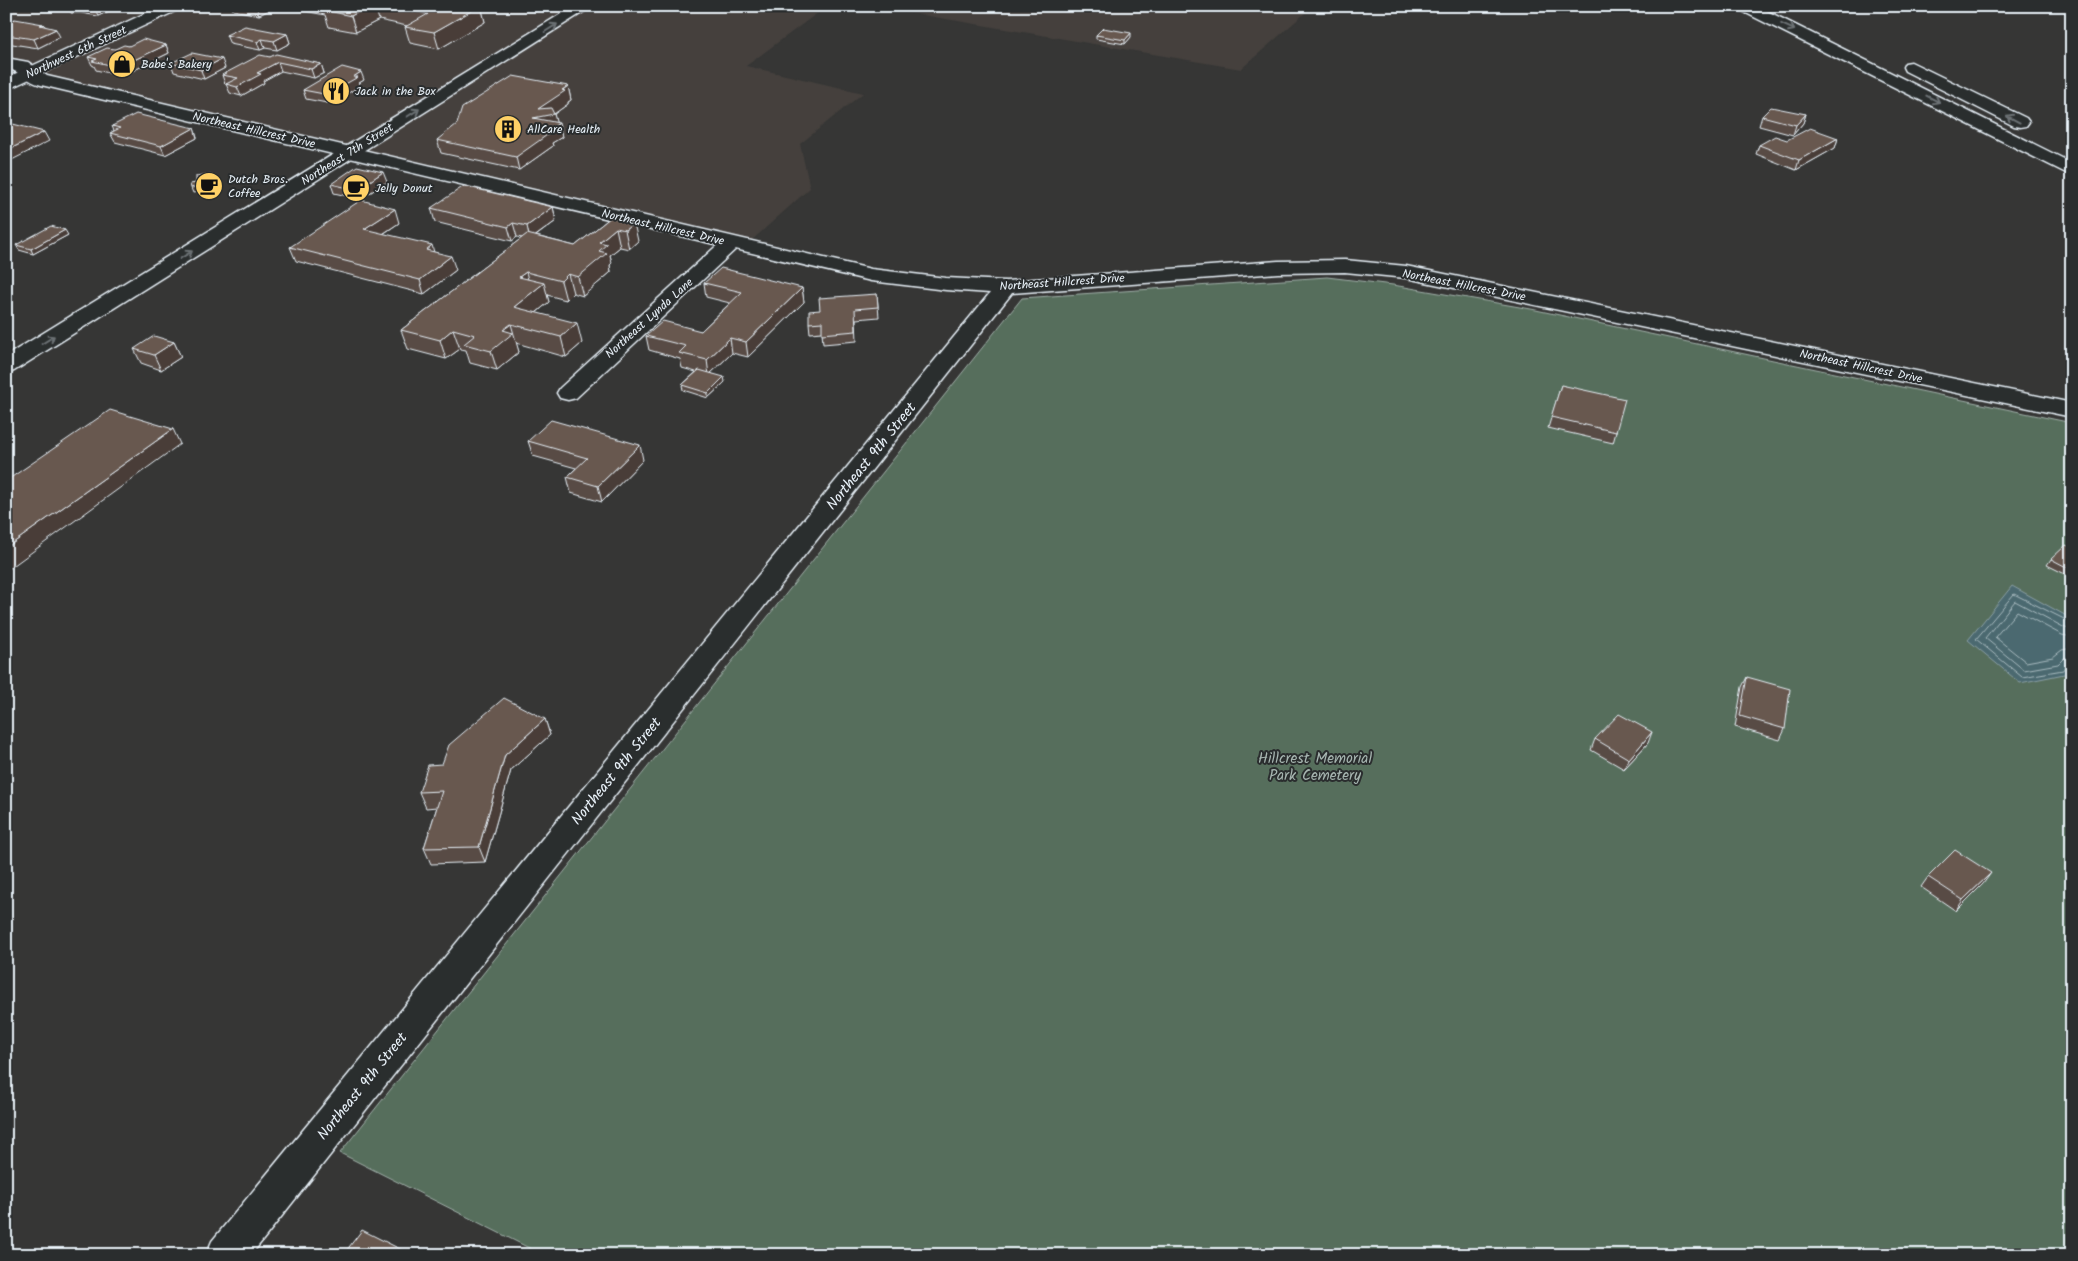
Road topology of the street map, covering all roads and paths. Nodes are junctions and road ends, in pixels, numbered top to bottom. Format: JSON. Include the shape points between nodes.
{"nodes":[{"id":1,"x":174,"y":6,"type":"edge"},
{"id":2,"x":585,"y":6,"type":"edge"},
{"id":3,"x":1744,"y":6,"type":"edge"},
{"id":4,"x":1893,"y":58,"type":"dead end"},
{"id":5,"x":6,"y":63,"type":"edge"},
{"id":6,"x":32,"y":73,"type":"junction"},
{"id":7,"x":6,"y":85,"type":"edge"},
{"id":8,"x":2038,"y":132,"type":"dead end"},
{"id":9,"x":350,"y":153,"type":"junction"},
{"id":10,"x":2072,"y":170,"type":"edge"},
{"id":11,"x":731,"y":243,"type":"junction"},
{"id":12,"x":1006,"y":287,"type":"junction"},
{"id":13,"x":6,"y":366,"type":"edge"},
{"id":14,"x":568,"y":393,"type":"dead end"},
{"id":15,"x":2072,"y":410,"type":"edge"},
{"id":16,"x":226,"y":1255,"type":"edge"}],
"edges":[{"from":1,"to":6,"type":"main road","name":"Northwest 6th Street"},
{"from":9,"to":2,"type":"main road","name":"Northeast 7th Street","one_way":true},
{"from":3,"to":10,"type":"main road","one_way":true},
{"from":8,"to":4,"type":"main road","one_way":true},
{"from":5,"to":6,"type":"main road","name":"Northeast Hillcrest Drive","via":[[22,66]]},
{"from":6,"to":7,"type":"main road","name":"Northwest 6th Street"},
{"from":6,"to":9,"type":"main road","name":"Northeast Hillcrest Drive","via":[[41,80]]},
{"from":9,"to":11,"type":"main road","name":"Northeast Hillcrest Drive"},
{"from":13,"to":9,"type":"main road","name":"Northeast 7th Street","one_way":true},
{"from":11,"to":12,"type":"main road","name":"Northeast Hillcrest Drive","via":[[871,275]]},
{"from":11,"to":14,"type":"main road","name":"Northeast Lynda Lane"},
{"from":12,"to":15,"type":"main road","name":"Northeast Hillcrest Drive","via":[[1287,266],[1345,266],[1406,272]]},
{"from":12,"to":16,"type":"main road","name":"Northeast 9th Street"}]}
